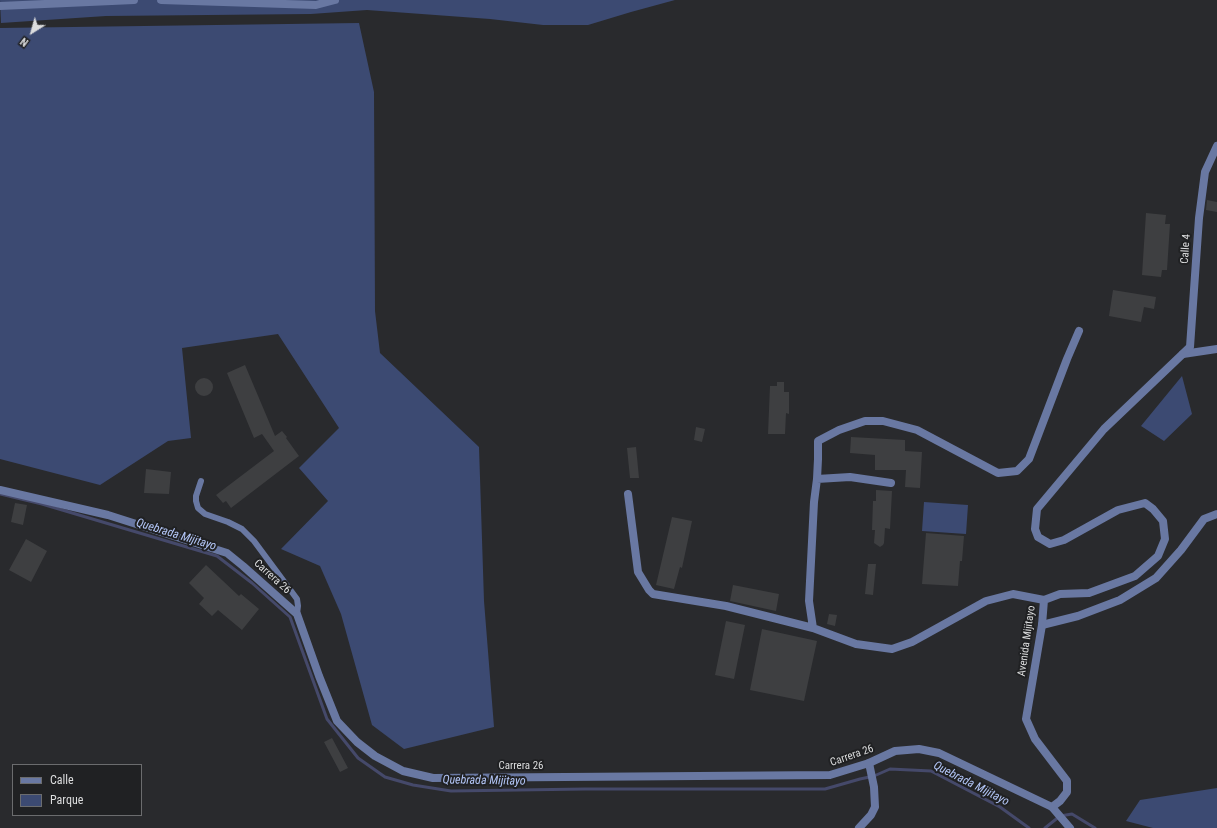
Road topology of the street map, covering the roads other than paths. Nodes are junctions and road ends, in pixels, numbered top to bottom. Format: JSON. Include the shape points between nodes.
{"nodes":[{"id":1,"x":134,"y":0,"type":"edge"},
{"id":2,"x":161,"y":0,"type":"edge"},
{"id":3,"x":335,"y":0,"type":"edge"},
{"id":4,"x":197,"y":1,"type":"edge"},
{"id":5,"x":243,"y":1,"type":"edge"},
{"id":6,"x":268,"y":2,"type":"edge"},
{"id":7,"x":0,"y":6,"type":"edge"},
{"id":8,"x":1217,"y":146,"type":"edge"},
{"id":9,"x":1079,"y":331,"type":"dead end"},
{"id":10,"x":1217,"y":349,"type":"edge"},
{"id":11,"x":1183,"y":354,"type":"junction"},
{"id":12,"x":817,"y":480,"type":"junction"},
{"id":13,"x":201,"y":481,"type":"dead end"},
{"id":14,"x":891,"y":483,"type":"dead end"},
{"id":15,"x":0,"y":490,"type":"edge"},
{"id":16,"x":628,"y":494,"type":"dead end"},
{"id":17,"x":1217,"y":514,"type":"edge"},
{"id":18,"x":1044,"y":600,"type":"junction"},
{"id":19,"x":296,"y":614,"type":"junction"},
{"id":20,"x":1042,"y":625,"type":"junction"},
{"id":21,"x":813,"y":628,"type":"junction"},
{"id":22,"x":869,"y":762,"type":"junction"},
{"id":23,"x":1052,"y":807,"type":"junction"},
{"id":24,"x":858,"y":828,"type":"edge"},
{"id":25,"x":1070,"y":828,"type":"edge"}],
"edges":[{"from":1,"to":7,"type":"street"},
{"from":2,"to":4,"type":"street"},
{"from":3,"to":6,"type":"street","via":[[316,5]]},
{"from":4,"to":5,"type":"street"},
{"from":5,"to":6,"type":"street"},
{"from":8,"to":11,"type":"street","name":"Calle 4","via":[[1205,172],[1199,218],[1190,347]]},
{"from":9,"to":12,"type":"street","via":[[1029,459],[1017,471],[998,473],[917,430],[883,421],[865,421],[839,430],[818,442]]},
{"from":10,"to":11,"type":"street"},
{"from":11,"to":18,"type":"street","name":"Avenida Mijitayo","via":[[1104,429],[1037,509],[1035,529],[1038,537],[1050,544],[1064,540],[1118,510],[1145,503],[1154,509],[1163,521],[1166,539],[1158,556],[1135,576],[1089,593],[1060,594]]},
{"from":12,"to":14,"type":"street","via":[[850,477]]},
{"from":12,"to":21,"type":"street","via":[[809,601]]},
{"from":13,"to":19,"type":"lane","via":[[196,496],[198,508],[242,529],[254,541],[297,599]]},
{"from":15,"to":19,"type":"street","name":"Carrera 26","via":[[108,515],[227,553]]},
{"from":16,"to":21,"type":"street","via":[[638,572],[653,594],[726,606]]},
{"from":17,"to":20,"type":"street","via":[[1204,519],[1156,578],[1120,600],[1078,616]]},
{"from":18,"to":20,"type":"street","name":"Avenida Mijitayo"},
{"from":18,"to":21,"type":"street","via":[[1013,594],[986,601],[912,642],[892,649],[856,644]]},
{"from":19,"to":22,"type":"street","name":"Carrera 26","via":[[337,720],[357,742],[375,756],[403,771],[434,778],[830,775]]},
{"from":20,"to":23,"type":"street","name":"Avenida Mijitayo","via":[[1026,719],[1035,738],[1067,781],[1067,792]]},
{"from":22,"to":23,"type":"street","name":"Carrera 26","via":[[895,751],[919,749],[939,753]]},
{"from":22,"to":24,"type":"street","via":[[875,807]]},
{"from":23,"to":25,"type":"street"}]}
